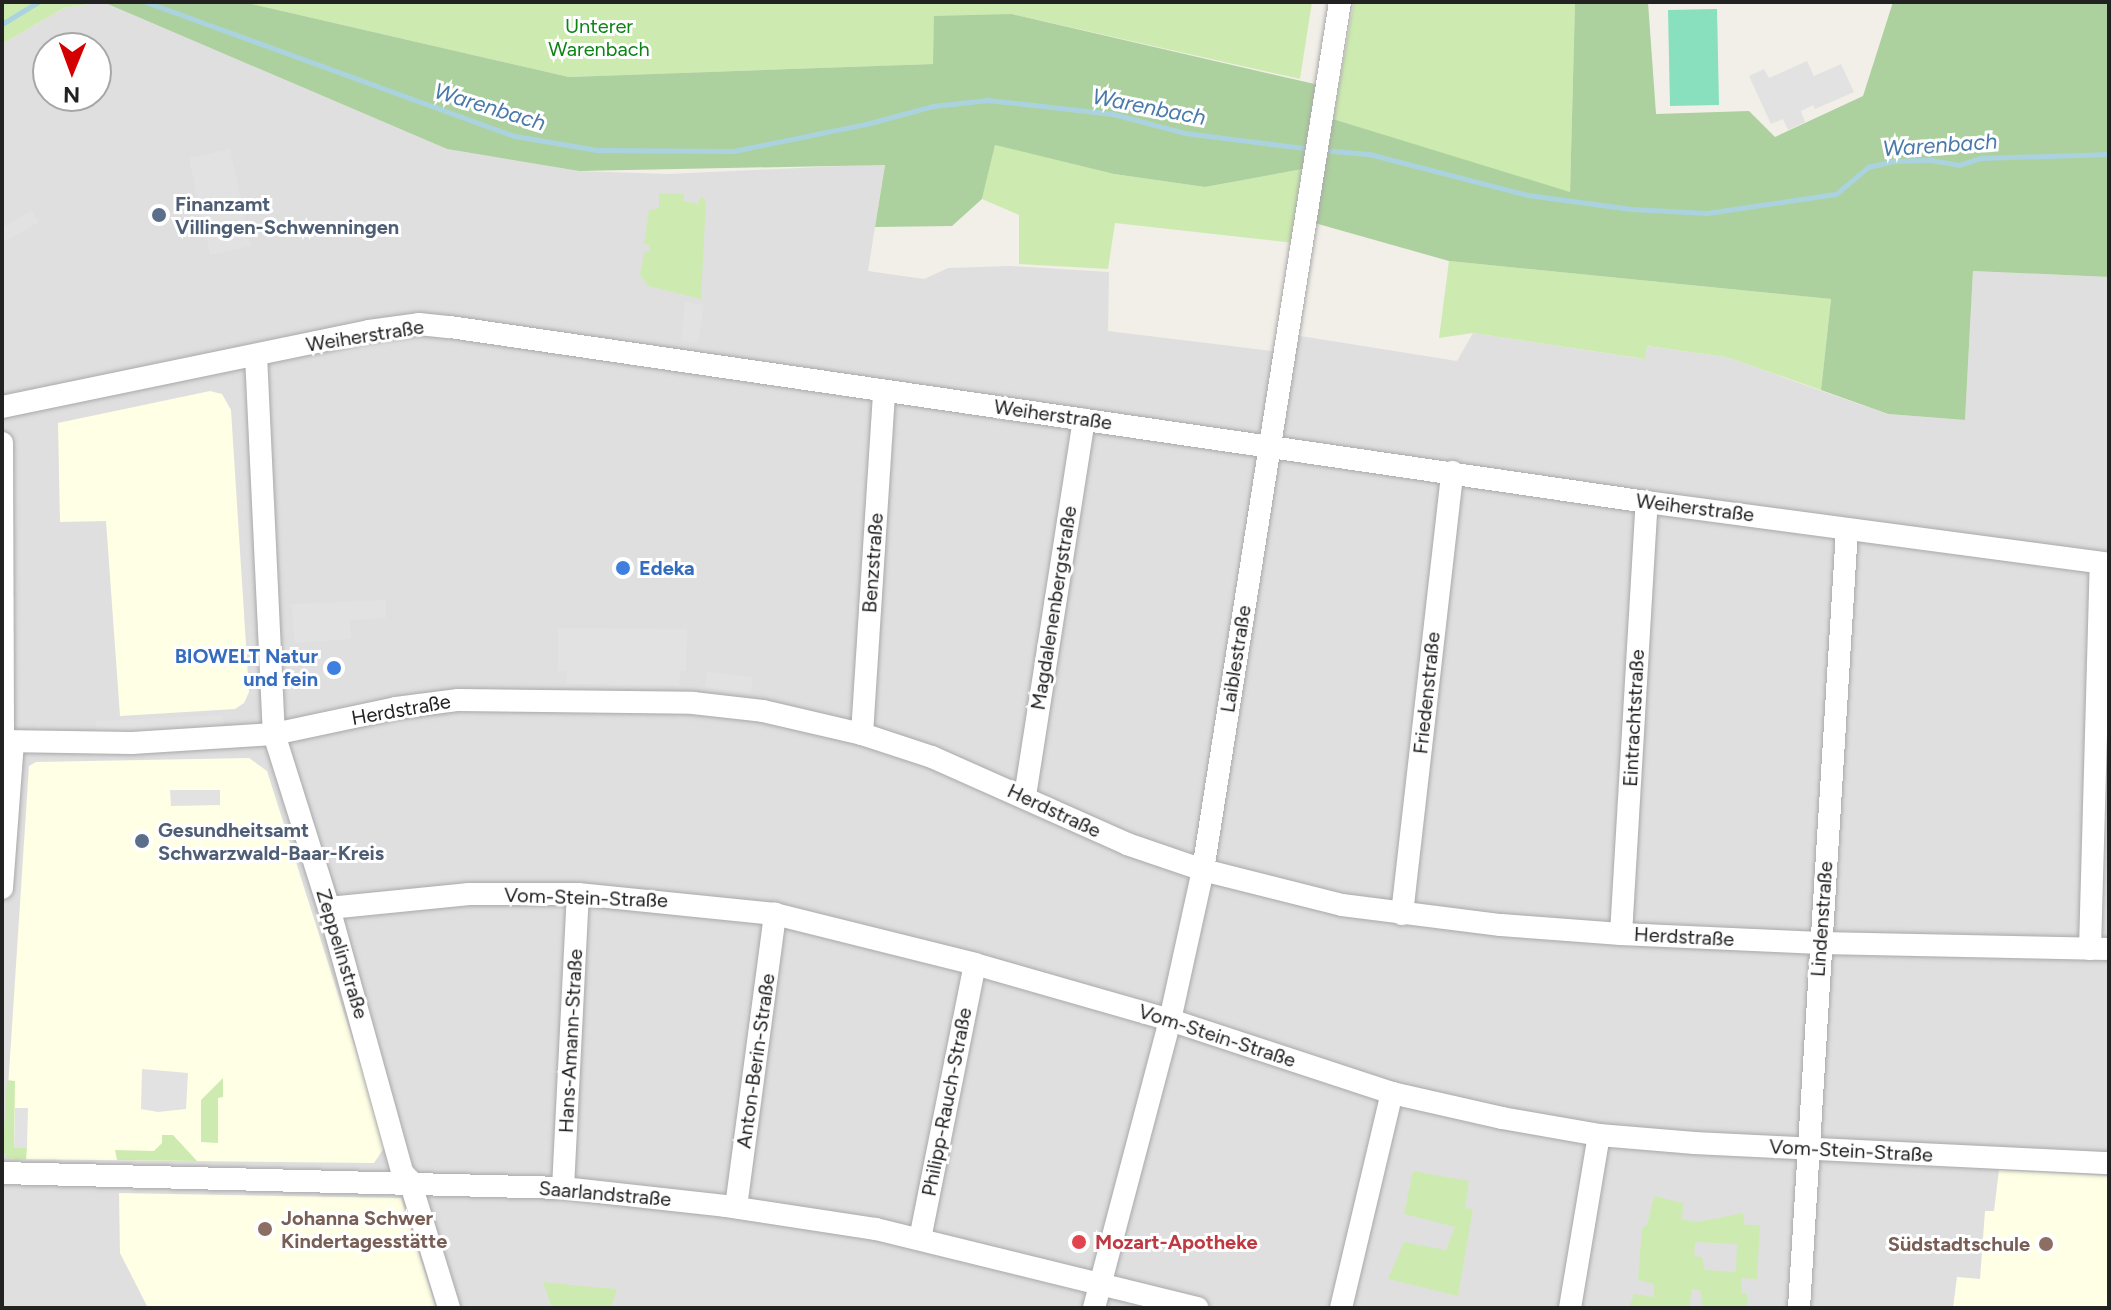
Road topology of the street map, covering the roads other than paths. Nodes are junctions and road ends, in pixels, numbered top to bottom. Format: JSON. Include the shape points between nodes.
{"nodes":[{"id":1,"x":1340,"y":2,"type":"edge"},
{"id":2,"x":256,"y":355,"type":"junction"},
{"id":3,"x":884,"y":392,"type":"junction"},
{"id":4,"x":2,"y":407,"type":"edge"},
{"id":5,"x":1084,"y":420,"type":"junction"},
{"id":6,"x":2,"y":443,"type":"edge"},
{"id":7,"x":1268,"y":447,"type":"junction"},
{"id":8,"x":1452,"y":472,"type":"junction"},
{"id":9,"x":1647,"y":502,"type":"junction"},
{"id":10,"x":1847,"y":529,"type":"junction"},
{"id":11,"x":2105,"y":564,"type":"edge"},
{"id":12,"x":274,"y":734,"type":"junction"},
{"id":13,"x":862,"y":734,"type":"junction"},
{"id":14,"x":6,"y":741,"type":"edge"},
{"id":15,"x":2102,"y":757,"type":"edge"},
{"id":16,"x":1025,"y":796,"type":"junction"},
{"id":17,"x":1203,"y":870,"type":"junction"},
{"id":18,"x":2,"y":888,"type":"edge"},
{"id":19,"x":578,"y":894,"type":"junction"},
{"id":20,"x":329,"y":908,"type":"junction"},
{"id":21,"x":775,"y":914,"type":"junction"},
{"id":22,"x":1402,"y":914,"type":"junction"},
{"id":23,"x":1621,"y":934,"type":"junction"},
{"id":24,"x":1820,"y":943,"type":"junction"},
{"id":25,"x":2100,"y":949,"type":"edge"},
{"id":26,"x":975,"y":964,"type":"junction"},
{"id":27,"x":1170,"y":1020,"type":"junction"},
{"id":28,"x":1392,"y":1093,"type":"junction"},
{"id":29,"x":1599,"y":1135,"type":"junction"},
{"id":30,"x":1808,"y":1149,"type":"junction"},
{"id":31,"x":2109,"y":1163,"type":"edge"},
{"id":32,"x":2,"y":1173,"type":"edge"},
{"id":33,"x":410,"y":1181,"type":"junction"},
{"id":34,"x":563,"y":1188,"type":"junction"},
{"id":35,"x":736,"y":1207,"type":"junction"},
{"id":36,"x":920,"y":1239,"type":"junction"},
{"id":37,"x":1102,"y":1283,"type":"junction"},
{"id":38,"x":449,"y":1308,"type":"edge"},
{"id":39,"x":1094,"y":1308,"type":"edge"},
{"id":40,"x":1197,"y":1308,"type":"edge"},
{"id":41,"x":1341,"y":1308,"type":"edge"},
{"id":42,"x":1570,"y":1308,"type":"edge"},
{"id":43,"x":1799,"y":1308,"type":"edge"}],
"edges":[{"from":1,"to":7,"type":"street","name":"Laiblestraße"},
{"from":2,"to":3,"type":"street","name":"Weiherstraße","via":[[419,324]]},
{"from":2,"to":4,"type":"street","name":"Weiherstraße"},
{"from":2,"to":12,"type":"street","name":"Zeppelinstraße"},
{"from":3,"to":5,"type":"street","name":"Weiherstraße"},
{"from":3,"to":13,"type":"street","name":"Benzstraße"},
{"from":5,"to":7,"type":"street","name":"Weiherstraße"},
{"from":5,"to":16,"type":"street","name":"Magdalenenbergstraße"},
{"from":6,"to":14,"type":"street"},
{"from":7,"to":8,"type":"street","name":"Weiherstraße"},
{"from":7,"to":17,"type":"street","name":"Laiblestraße"},
{"from":8,"to":9,"type":"street","name":"Weiherstraße"},
{"from":8,"to":22,"type":"street","name":"Friedenstraße"},
{"from":9,"to":10,"type":"street","name":"Weiherstraße"},
{"from":9,"to":23,"type":"street","name":"Eintrachtstraße"},
{"from":10,"to":11,"type":"street","name":"Weiherstraße"},
{"from":10,"to":24,"type":"street","name":"Lindenstraße"},
{"from":11,"to":15,"type":"street"},
{"from":12,"to":13,"type":"street","name":"Herdstraße","via":[[427,704],[549,698],[763,711]]},
{"from":12,"to":14,"type":"street","name":"Herdstraße","via":[[132,743]]},
{"from":12,"to":20,"type":"street","name":"Zeppelinstraße"},
{"from":13,"to":16,"type":"street","name":"Herdstraße"},
{"from":14,"to":18,"type":"street"},
{"from":15,"to":25,"type":"street"},
{"from":16,"to":17,"type":"street","name":"Herdstraße","via":[[1127,844]]},
{"from":17,"to":22,"type":"street","name":"Herdstraße","via":[[1342,905]]},
{"from":17,"to":27,"type":"street","name":"Laiblestraße"},
{"from":19,"to":20,"type":"street","name":"Vom-Stein-Straße","via":[[469,894]]},
{"from":19,"to":21,"type":"street","name":"Vom-Stein-Straße"},
{"from":19,"to":34,"type":"street","name":"Hans-Amann-Straße"},
{"from":20,"to":33,"type":"street","name":"Zeppelinstraße","via":[[402,1172]]},
{"from":21,"to":26,"type":"street","name":"Vom-Stein-Straße"},
{"from":21,"to":35,"type":"street","name":"Anton-Berin-Straße"},
{"from":22,"to":23,"type":"street","name":"Herdstraße"},
{"from":23,"to":24,"type":"street","name":"Herdstraße"},
{"from":24,"to":25,"type":"street","name":"Herdstraße"},
{"from":24,"to":30,"type":"street","name":"Lindenstraße"},
{"from":26,"to":27,"type":"street","name":"Vom-Stein-Straße"},
{"from":26,"to":36,"type":"street","name":"Philipp-Rauch-Straße"},
{"from":27,"to":28,"type":"street","name":"Vom-Stein-Straße"},
{"from":27,"to":37,"type":"street","name":"Laiblestraße"},
{"from":28,"to":29,"type":"street","name":"Vom-Stein-Straße"},
{"from":28,"to":41,"type":"street"},
{"from":29,"to":30,"type":"street","name":"Vom-Stein-Straße"},
{"from":29,"to":42,"type":"street"},
{"from":30,"to":31,"type":"street","name":"Vom-Stein-Straße"},
{"from":30,"to":43,"type":"street","name":"Lindenstraße"},
{"from":32,"to":33,"type":"street","name":"Saarlandstraße"},
{"from":33,"to":34,"type":"street","name":"Saarlandstraße"},
{"from":33,"to":38,"type":"street","name":"Zeppelinstraße"},
{"from":34,"to":35,"type":"street","name":"Saarlandstraße"},
{"from":35,"to":36,"type":"street","name":"Saarlandstraße"},
{"from":36,"to":37,"type":"street","name":"Saarlandstraße"},
{"from":37,"to":39,"type":"street","name":"Laiblestraße"},
{"from":37,"to":40,"type":"street","name":"Saarlandstraße"}]}
